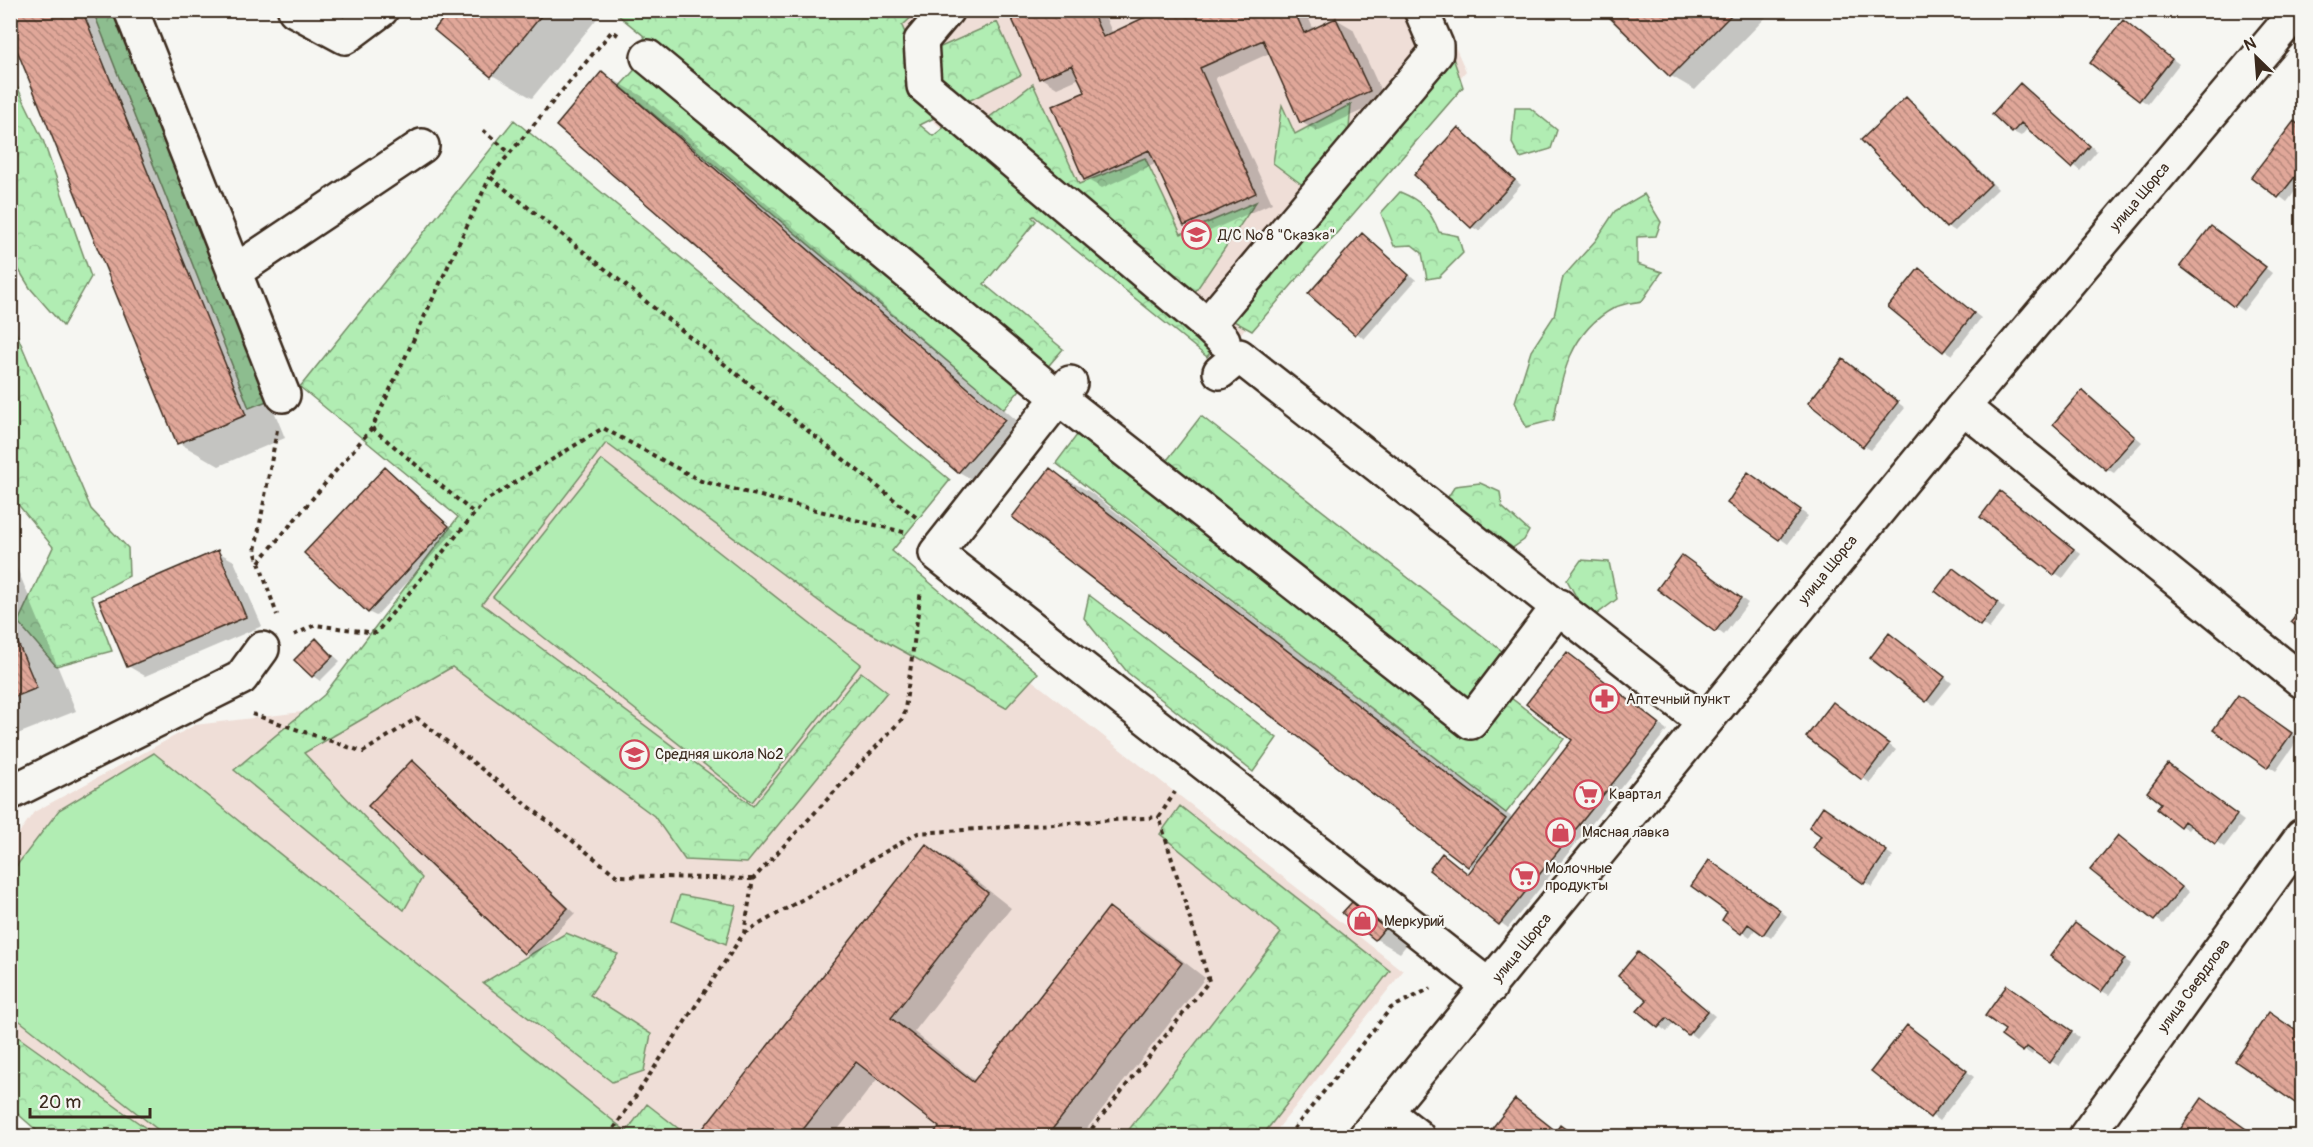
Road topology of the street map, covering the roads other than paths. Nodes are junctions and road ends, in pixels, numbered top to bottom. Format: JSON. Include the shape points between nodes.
{"nodes":[{"id":1,"x":131,"y":10,"type":"edge"},
{"id":2,"x":295,"y":10,"type":"edge"},
{"id":3,"x":381,"y":10,"type":"edge"},
{"id":4,"x":947,"y":10,"type":"edge"},
{"id":5,"x":1421,"y":10,"type":"edge"},
{"id":6,"x":2298,"y":10,"type":"edge"},
{"id":7,"x":648,"y":57,"type":"road end"},
{"id":8,"x":422,"y":147,"type":"dead end"},
{"id":9,"x":234,"y":273,"type":"junction"},
{"id":10,"x":1207,"y":325,"type":"junction"},
{"id":11,"x":1065,"y":391,"type":"junction"},
{"id":12,"x":283,"y":395,"type":"road end"},
{"id":13,"x":1962,"y":407,"type":"junction"},
{"id":14,"x":1559,"y":606,"type":"junction"},
{"id":15,"x":262,"y":649,"type":"road end"},
{"id":16,"x":2302,"y":681,"type":"edge"},
{"id":17,"x":1704,"y":722,"type":"junction"},
{"id":18,"x":10,"y":793,"type":"edge"},
{"id":19,"x":2302,"y":836,"type":"edge"},
{"id":20,"x":1490,"y":987,"type":"junction"},
{"id":21,"x":1376,"y":1125,"type":"edge"},
{"id":22,"x":1417,"y":1137,"type":"edge"},
{"id":23,"x":2086,"y":1137,"type":"edge"}],
"edges":[{"from":1,"to":9,"type":"street"},
{"from":2,"to":3,"type":"street","via":[[345,38]]},
{"from":4,"to":10,"type":"street","via":[[921,41],[924,86]]},
{"from":5,"to":10,"type":"street","via":[[1436,53]]},
{"from":6,"to":13,"type":"street","name":"улица Щорса"},
{"from":7,"to":11,"type":"street"},
{"from":8,"to":9,"type":"street"},
{"from":9,"to":12,"type":"street"},
{"from":10,"to":14,"type":"street","via":[[1230,364]]},
{"from":11,"to":14,"type":"street","via":[[1471,722]]},
{"from":11,"to":20,"type":"street","via":[[936,553]]},
{"from":13,"to":16,"type":"street"},
{"from":13,"to":17,"type":"street","name":"улица Щорса"},
{"from":14,"to":17,"type":"street"},
{"from":15,"to":18,"type":"street","via":[[241,678]]},
{"from":17,"to":20,"type":"street","name":"улица Щорса"},
{"from":19,"to":23,"type":"street","name":"улица Свердлова"},
{"from":20,"to":21,"type":"street","name":"улица Щорса"},
{"from":21,"to":22,"type":"street"}]}
